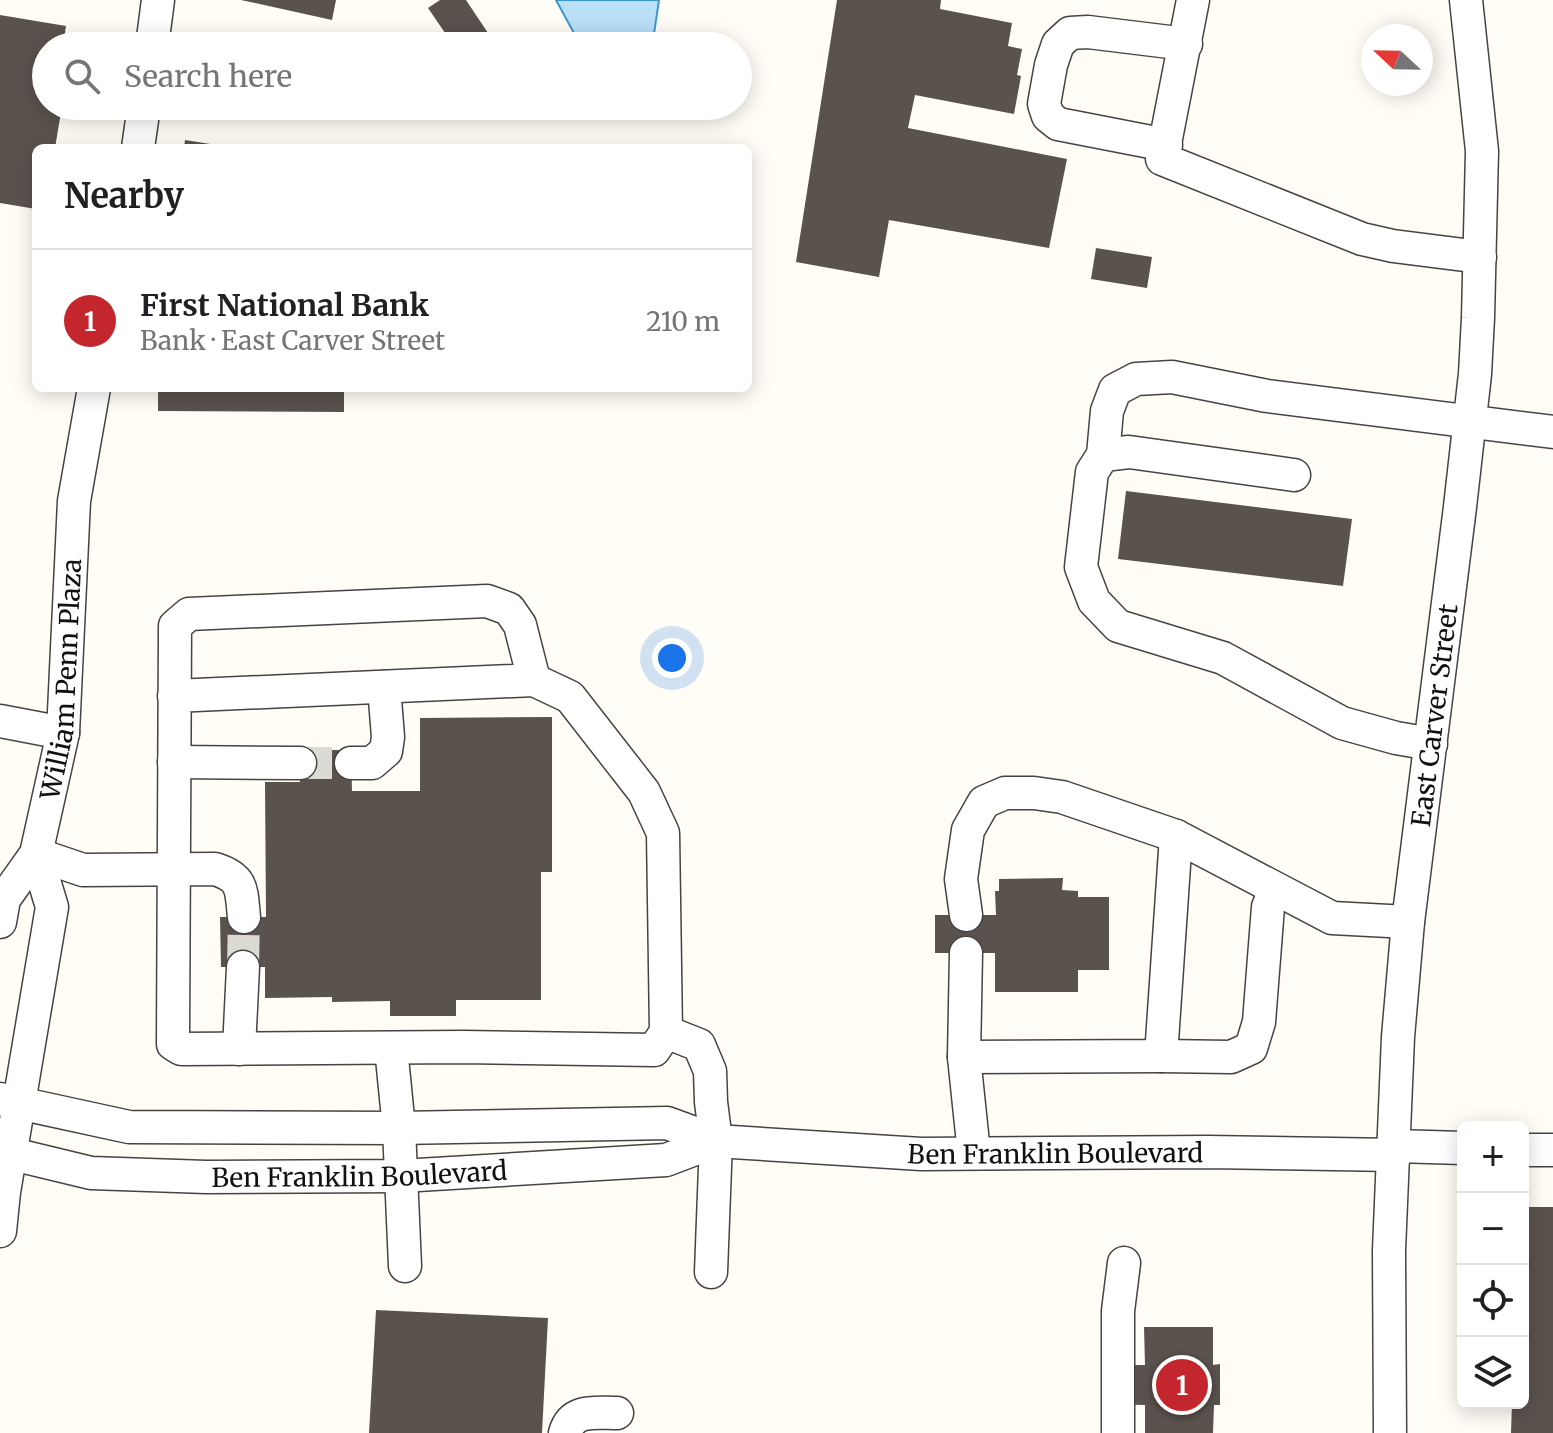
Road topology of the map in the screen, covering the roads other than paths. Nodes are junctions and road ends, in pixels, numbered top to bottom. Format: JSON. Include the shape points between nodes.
{"nodes":[{"id":1,"x":158,"y":0,"type":"edge"},
{"id":2,"x":1193,"y":0,"type":"edge"},
{"id":3,"x":1466,"y":0,"type":"edge"},
{"id":4,"x":154,"y":32,"type":"edge"},
{"id":5,"x":1186,"y":44,"type":"junction"},
{"id":6,"x":142,"y":120,"type":"edge"},
{"id":7,"x":139,"y":144,"type":"edge"},
{"id":8,"x":1166,"y":145,"type":"junction"},
{"id":9,"x":1480,"y":257,"type":"junction"},
{"id":10,"x":93,"y":392,"type":"edge"},
{"id":11,"x":1469,"y":421,"type":"junction"},
{"id":12,"x":1553,"y":432,"type":"edge"},
{"id":13,"x":1103,"y":455,"type":"junction"},
{"id":14,"x":1294,"y":475,"type":"dead end"},
{"id":15,"x":534,"y":680,"type":"junction"},
{"id":16,"x":384,"y":687,"type":"junction"},
{"id":17,"x":174,"y":696,"type":"junction"},
{"id":18,"x":0,"y":721,"type":"edge"},
{"id":19,"x":63,"y":733,"type":"junction"},
{"id":20,"x":1431,"y":744,"type":"junction"},
{"id":21,"x":174,"y":762,"type":"junction"},
{"id":22,"x":300,"y":763,"type":"tunnel mouth"},
{"id":23,"x":351,"y":763,"type":"tunnel mouth"},
{"id":24,"x":1176,"y":836,"type":"junction"},
{"id":25,"x":36,"y":854,"type":"junction"},
{"id":26,"x":173,"y":871,"type":"junction"},
{"id":27,"x":1275,"y":890,"type":"junction"},
{"id":28,"x":966,"y":915,"type":"dead end"},
{"id":29,"x":244,"y":917,"type":"tunnel mouth"},
{"id":30,"x":0,"y":922,"type":"edge"},
{"id":31,"x":1408,"y":922,"type":"junction"},
{"id":32,"x":966,"y":953,"type":"dead end"},
{"id":33,"x":243,"y":967,"type":"tunnel mouth"},
{"id":34,"x":666,"y":1032,"type":"junction"},
{"id":35,"x":391,"y":1048,"type":"junction"},
{"id":36,"x":239,"y":1049,"type":"junction"},
{"id":37,"x":1161,"y":1056,"type":"junction"},
{"id":38,"x":964,"y":1057,"type":"junction"},
{"id":39,"x":10,"y":1101,"type":"edge"},
{"id":40,"x":399,"y":1128,"type":"junction"},
{"id":41,"x":716,"y":1141,"type":"junction"},
{"id":42,"x":1457,"y":1148,"type":"edge"},
{"id":43,"x":1529,"y":1150,"type":"edge"},
{"id":44,"x":1553,"y":1150,"type":"edge"},
{"id":45,"x":1395,"y":1151,"type":"junction"},
{"id":46,"x":6,"y":1152,"type":"edge"},
{"id":47,"x":974,"y":1153,"type":"junction"},
{"id":48,"x":401,"y":1176,"type":"junction"},
{"id":49,"x":0,"y":1231,"type":"edge"},
{"id":50,"x":1124,"y":1263,"type":"dead end"},
{"id":51,"x":405,"y":1266,"type":"dead end"},
{"id":52,"x":711,"y":1272,"type":"dead end"},
{"id":53,"x":617,"y":1413,"type":"dead end"},
{"id":54,"x":565,"y":1433,"type":"edge"},
{"id":55,"x":1118,"y":1433,"type":"edge"},
{"id":56,"x":1390,"y":1433,"type":"edge"}],
"edges":[{"from":1,"to":4,"type":"street"},
{"from":2,"to":5,"type":"street"},
{"from":3,"to":9,"type":"street","name":"East Carver Street","via":[[1482,151]]},
{"from":5,"to":8,"type":"street"},
{"from":5,"to":8,"type":"street","via":[[1070,33],[1058,44],[1051,65],[1044,104],[1058,124]]},
{"from":6,"to":7,"type":"street"},
{"from":8,"to":9,"type":"street","via":[[1162,159],[1362,239]]},
{"from":9,"to":11,"type":"street","name":"East Carver Street"},
{"from":10,"to":19,"type":"street","name":"William Penn Plaza","via":[[74,501]]},
{"from":11,"to":12,"type":"street"},
{"from":11,"to":13,"type":"street","via":[[1267,396],[1172,377],[1136,379],[1115,390],[1107,411]]},
{"from":11,"to":20,"type":"street","name":"East Carver Street"},
{"from":13,"to":14,"type":"street","via":[[1129,452]]},
{"from":13,"to":20,"type":"street","via":[[1092,472],[1081,567],[1094,601],[1118,626],[1223,658],[1342,723]]},
{"from":15,"to":16,"type":"street"},
{"from":15,"to":17,"type":"street","via":[[520,625],[509,609],[487,601],[189,614],[175,626]]},
{"from":15,"to":34,"type":"street","via":[[570,697],[644,792],[663,833]]},
{"from":16,"to":17,"type":"street"},
{"from":16,"to":23,"type":"street","via":[[386,751],[372,763]]},
{"from":17,"to":21,"type":"street"},
{"from":18,"to":19,"type":"street"},
{"from":19,"to":25,"type":"street","name":"William Penn Plaza"},
{"from":20,"to":31,"type":"street","name":"East Carver Street"},
{"from":21,"to":22,"type":"street"},
{"from":21,"to":26,"type":"street"},
{"from":24,"to":27,"type":"street"},
{"from":24,"to":28,"type":"street","via":[[1062,797],[1005,793],[984,802],[968,830],[961,879]]},
{"from":24,"to":37,"type":"street"},
{"from":25,"to":26,"type":"street","via":[[83,870]]},
{"from":25,"to":30,"type":"street","name":"William Penn Plaza","via":[[4,899]]},
{"from":25,"to":39,"type":"street","name":"William Penn Plaza","via":[[52,907]]},
{"from":26,"to":29,"type":"street","via":[[215,869],[230,874],[240,884]]},
{"from":26,"to":36,"type":"street","via":[[173,1044],[181,1049]]},
{"from":27,"to":31,"type":"street","via":[[1332,918]]},
{"from":27,"to":37,"type":"street","via":[[1268,907],[1259,1022],[1251,1048],[1231,1057]]},
{"from":31,"to":45,"type":"street","name":"East Carver Street"},
{"from":32,"to":38,"type":"street"},
{"from":33,"to":36,"type":"street"},
{"from":34,"to":35,"type":"street","via":[[654,1050]]},
{"from":34,"to":41,"type":"street","via":[[699,1045],[710,1071]]},
{"from":35,"to":36,"type":"street"},
{"from":35,"to":40,"type":"street"},
{"from":37,"to":38,"type":"street"},
{"from":38,"to":47,"type":"street"},
{"from":39,"to":40,"type":"street","name":"Ben Franklin Boulevard","via":[[129,1127]]},
{"from":39,"to":46,"type":"street","name":"William Penn Plaza"},
{"from":40,"to":41,"type":"street","name":"Ben Franklin Boulevard","via":[[667,1123]]},
{"from":40,"to":48,"type":"street"},
{"from":41,"to":47,"type":"street","name":"Ben Franklin Boulevard"},
{"from":41,"to":48,"type":"street","name":"Ben Franklin Boulevard","via":[[666,1160]]},
{"from":41,"to":52,"type":"street"},
{"from":42,"to":45,"type":"street","name":"Ben Franklin Boulevard"},
{"from":43,"to":44,"type":"street"},
{"from":45,"to":47,"type":"street","name":"Ben Franklin Boulevard"},
{"from":45,"to":56,"type":"street","name":"East Carver Street","via":[[1389,1250]]},
{"from":46,"to":48,"type":"street","name":"Ben Franklin Boulevard","via":[[91,1173]]},
{"from":46,"to":49,"type":"street","name":"William Penn Plaza"},
{"from":48,"to":51,"type":"street"},
{"from":50,"to":55,"type":"street","via":[[1118,1311]]},
{"from":53,"to":54,"type":"street","via":[[575,1416]]}]}
